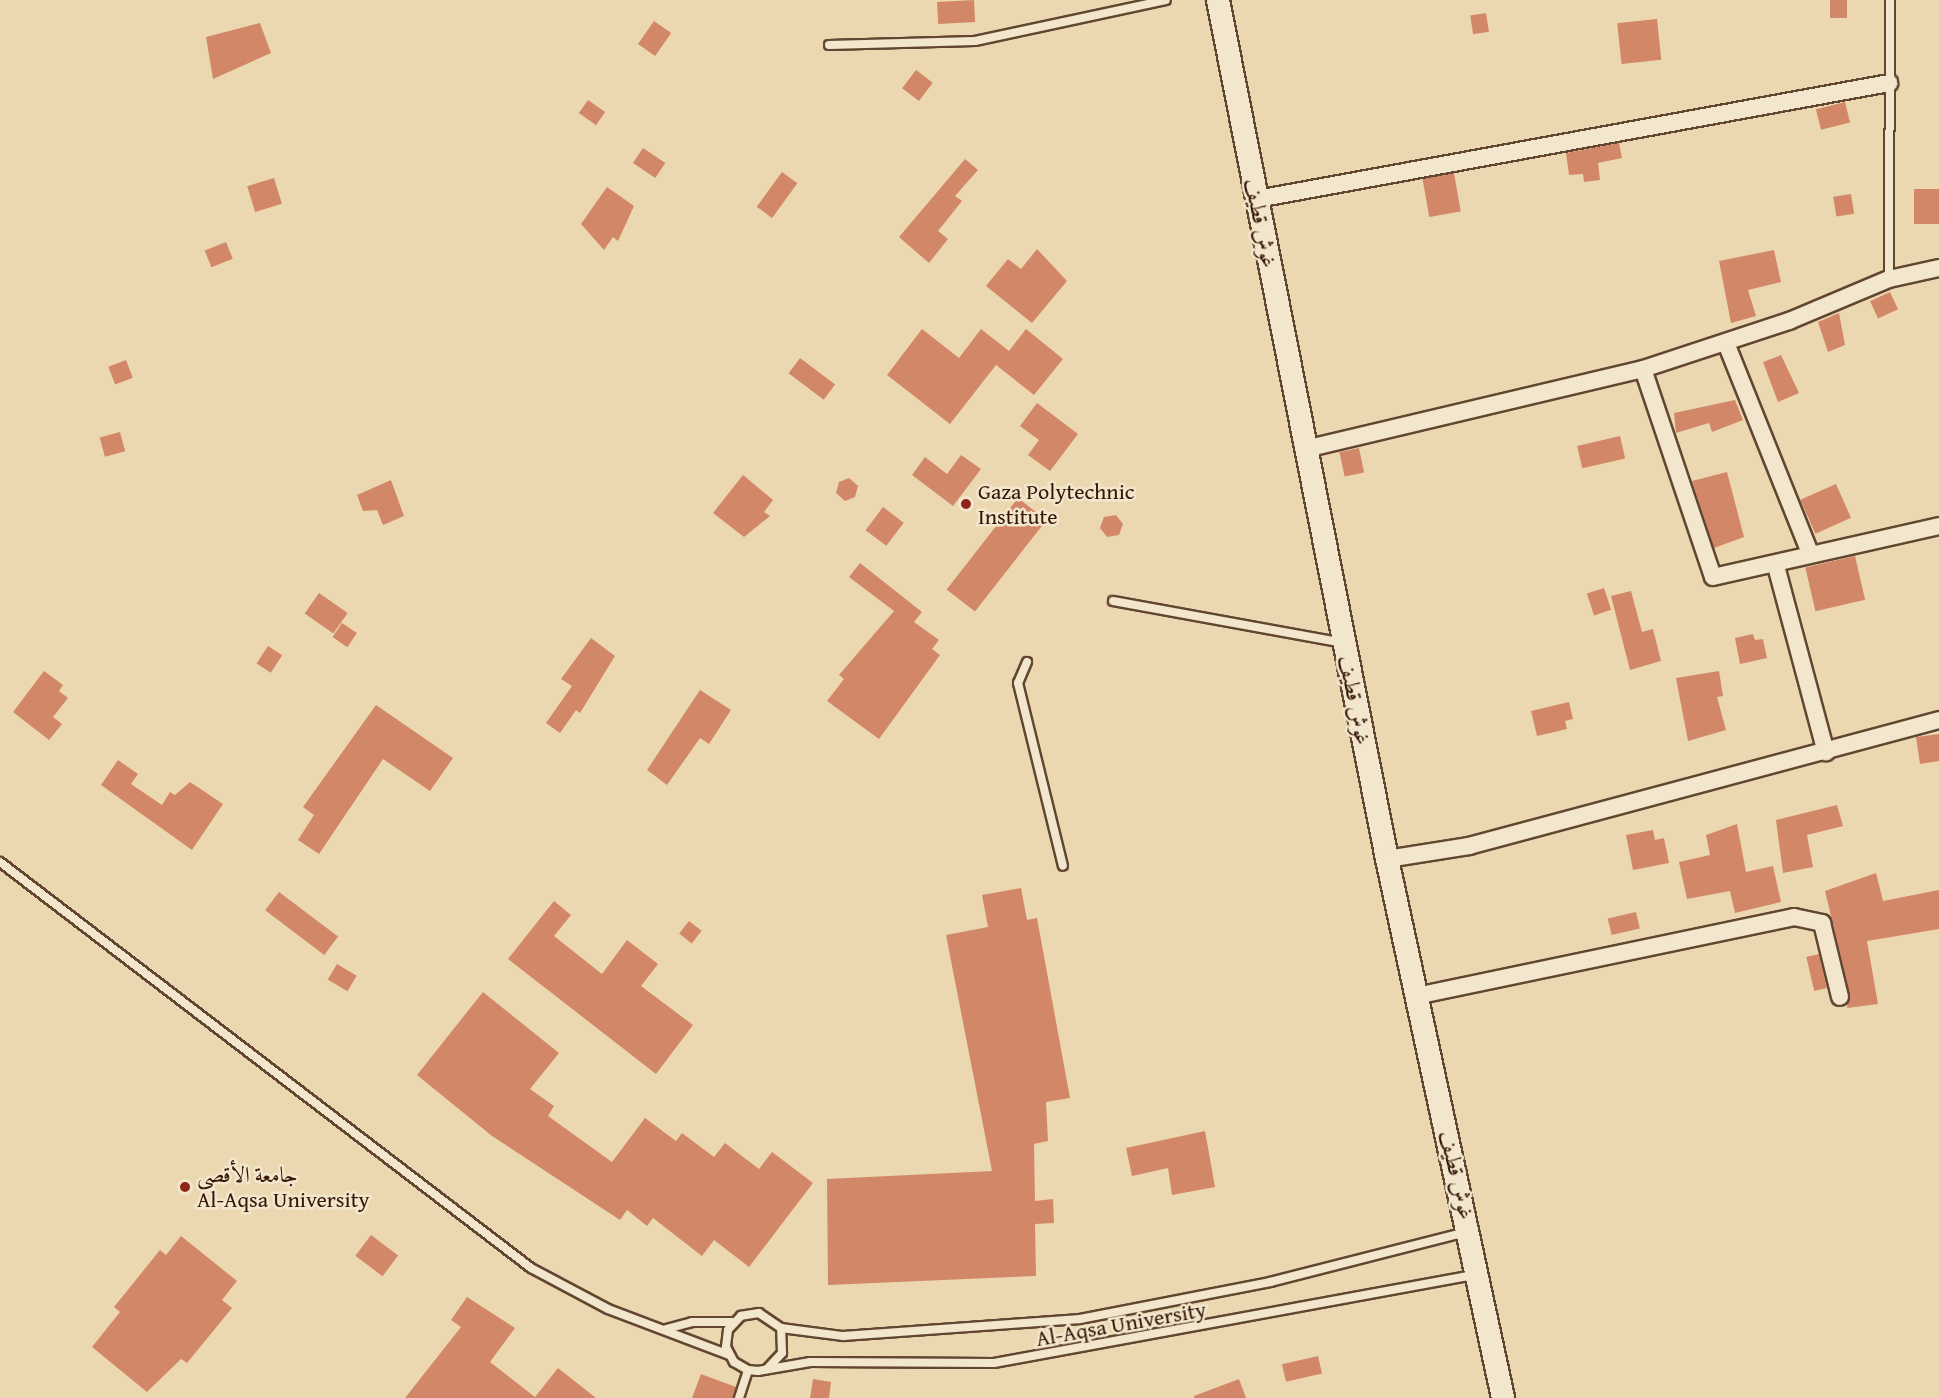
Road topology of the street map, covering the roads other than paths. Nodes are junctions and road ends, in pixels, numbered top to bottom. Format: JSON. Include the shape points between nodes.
{"nodes":[{"id":1,"x":1166,"y":0,"type":"edge"},
{"id":2,"x":1218,"y":0,"type":"edge"},
{"id":3,"x":1890,"y":0,"type":"edge"},
{"id":4,"x":829,"y":45,"type":"dead end"},
{"id":5,"x":1889,"y":83,"type":"junction"},
{"id":6,"x":1257,"y":199,"type":"junction"},
{"id":7,"x":1939,"y":268,"type":"edge"},
{"id":8,"x":1889,"y":279,"type":"junction"},
{"id":9,"x":1726,"y":343,"type":"junction"},
{"id":10,"x":1643,"y":369,"type":"junction"},
{"id":11,"x":1305,"y":449,"type":"junction"},
{"id":12,"x":1939,"y":526,"type":"edge"},
{"id":13,"x":1810,"y":553,"type":"junction"},
{"id":14,"x":1776,"y":566,"type":"junction"},
{"id":15,"x":1113,"y":601,"type":"dead end"},
{"id":16,"x":1344,"y":643,"type":"junction"},
{"id":17,"x":1027,"y":662,"type":"dead end"},
{"id":18,"x":1939,"y":720,"type":"edge"},
{"id":19,"x":1826,"y":752,"type":"junction"},
{"id":20,"x":1387,"y":859,"type":"junction"},
{"id":21,"x":0,"y":862,"type":"edge"},
{"id":22,"x":1063,"y":866,"type":"dead end"},
{"id":23,"x":1416,"y":996,"type":"junction"},
{"id":24,"x":1840,"y":997,"type":"dead end"},
{"id":25,"x":1469,"y":1232,"type":"junction"},
{"id":26,"x":1477,"y":1275,"type":"junction"},
{"id":27,"x":734,"y":1322,"type":"junction"},
{"id":28,"x":781,"y":1328,"type":"junction"},
{"id":29,"x":666,"y":1329,"type":"junction"},
{"id":30,"x":729,"y":1355,"type":"junction"},
{"id":31,"x":767,"y":1369,"type":"junction"},
{"id":32,"x":748,"y":1370,"type":"junction"},
{"id":33,"x":739,"y":1398,"type":"edge"},
{"id":34,"x":1503,"y":1398,"type":"edge"}],
"edges":[{"from":1,"to":4,"type":"lane","via":[[975,41]]},
{"from":2,"to":6,"type":"main road","name":"غوش قطيف"},
{"from":3,"to":5,"type":"lane"},
{"from":5,"to":6,"type":"street"},
{"from":5,"to":8,"type":"lane"},
{"from":6,"to":11,"type":"main road","name":"غوش قطيف"},
{"from":7,"to":8,"type":"street"},
{"from":8,"to":9,"type":"street"},
{"from":9,"to":10,"type":"street"},
{"from":9,"to":13,"type":"street"},
{"from":10,"to":11,"type":"street"},
{"from":10,"to":14,"type":"street","via":[[1713,577]]},
{"from":11,"to":16,"type":"main road","name":"غوش قطيف"},
{"from":12,"to":13,"type":"street"},
{"from":13,"to":14,"type":"street"},
{"from":14,"to":19,"type":"street"},
{"from":15,"to":16,"type":"lane"},
{"from":16,"to":20,"type":"main road","name":"غوش قطيف"},
{"from":17,"to":22,"type":"lane","via":[[1018,683]]},
{"from":18,"to":19,"type":"street"},
{"from":19,"to":20,"type":"street","via":[[1469,846]]},
{"from":20,"to":23,"type":"main road","name":"غوش قطيف"},
{"from":21,"to":29,"type":"lane","via":[[531,1268],[608,1309]]},
{"from":23,"to":24,"type":"street","via":[[1794,918],[1822,923]]},
{"from":23,"to":25,"type":"main road","name":"غوش قطيف"},
{"from":25,"to":26,"type":"main road","name":"غوش قطيف"},
{"from":25,"to":28,"type":"lane","name":"Al-Aqsa University","via":[[1270,1282],[1080,1319],[843,1336]]},
{"from":26,"to":31,"type":"lane","name":"Al-Aqsa University","via":[[1035,1358],[810,1362]]},
{"from":26,"to":34,"type":"main road","name":"غوش قطيف"},
{"from":27,"to":28,"type":"lane","via":[[759,1313]]},
{"from":27,"to":29,"type":"lane","via":[[692,1322]]},
{"from":27,"to":30,"type":"lane","via":[[726,1338]]},
{"from":28,"to":31,"type":"lane","via":[[782,1353]]},
{"from":29,"to":30,"type":"lane"},
{"from":30,"to":32,"type":"lane"},
{"from":31,"to":32,"type":"lane"},
{"from":32,"to":33,"type":"lane"}]}
